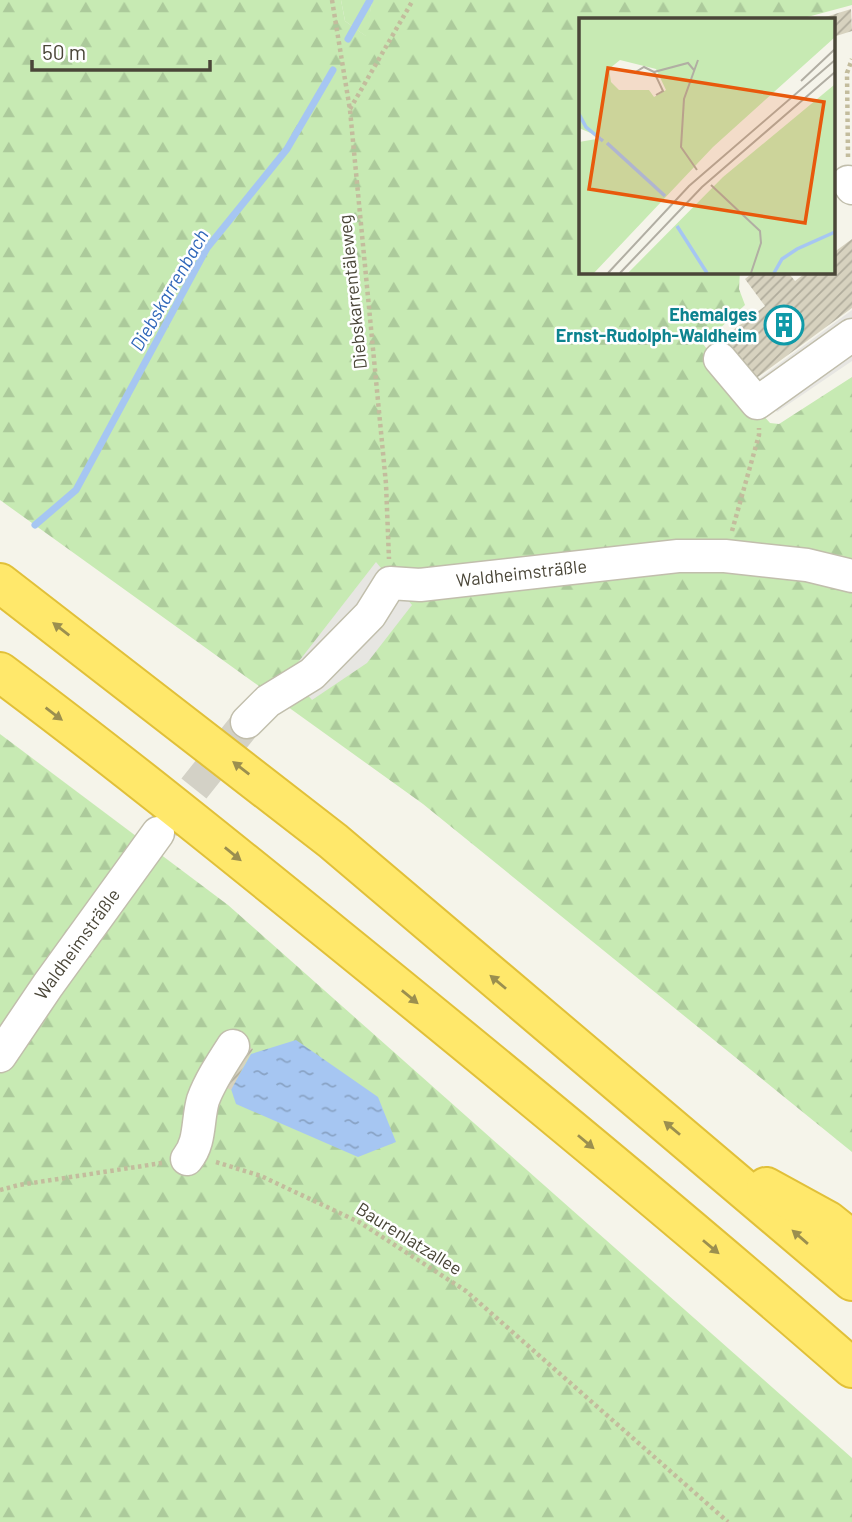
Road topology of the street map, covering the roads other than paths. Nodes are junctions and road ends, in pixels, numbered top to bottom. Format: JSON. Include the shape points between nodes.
{"nodes":[{"id":1,"x":852,"y":335,"type":"edge"},
{"id":2,"x":720,"y":359,"type":"dead end"},
{"id":3,"x":852,"y":576,"type":"edge"},
{"id":4,"x":0,"y":583,"type":"edge"},
{"id":5,"x":0,"y":672,"type":"edge"},
{"id":6,"x":247,"y":722,"type":"tunnel mouth"},
{"id":7,"x":158,"y":832,"type":"tunnel mouth"},
{"id":8,"x":233,"y":1046,"type":"dead end"},
{"id":9,"x":0,"y":1056,"type":"edge"},
{"id":10,"x":187,"y":1159,"type":"road end"},
{"id":11,"x":724,"y":1172,"type":"junction"},
{"id":12,"x":852,"y":1240,"type":"edge"},
{"id":13,"x":852,"y":1281,"type":"edge"},
{"id":14,"x":852,"y":1368,"type":"edge"}],
"edges":[{"from":1,"to":2,"type":"lane","via":[[757,403]]},
{"from":3,"to":6,"type":"lane","name":"Waldheimsträßle","via":[[807,565],[678,556],[419,585],[390,583],[370,615],[312,674],[268,701]]},
{"from":11,"to":4,"type":"highway","one_way":true,"via":[[333,841]]},
{"from":5,"to":14,"type":"highway","one_way":true,"via":[[407,994]]},
{"from":7,"to":9,"type":"lane","name":"Waldheimsträßle"},
{"from":8,"to":10,"type":"lane","via":[[203,1102],[195,1149]]},
{"from":11,"to":12,"type":"highway","via":[[774,1189]]},
{"from":13,"to":11,"type":"highway","one_way":true}]}
